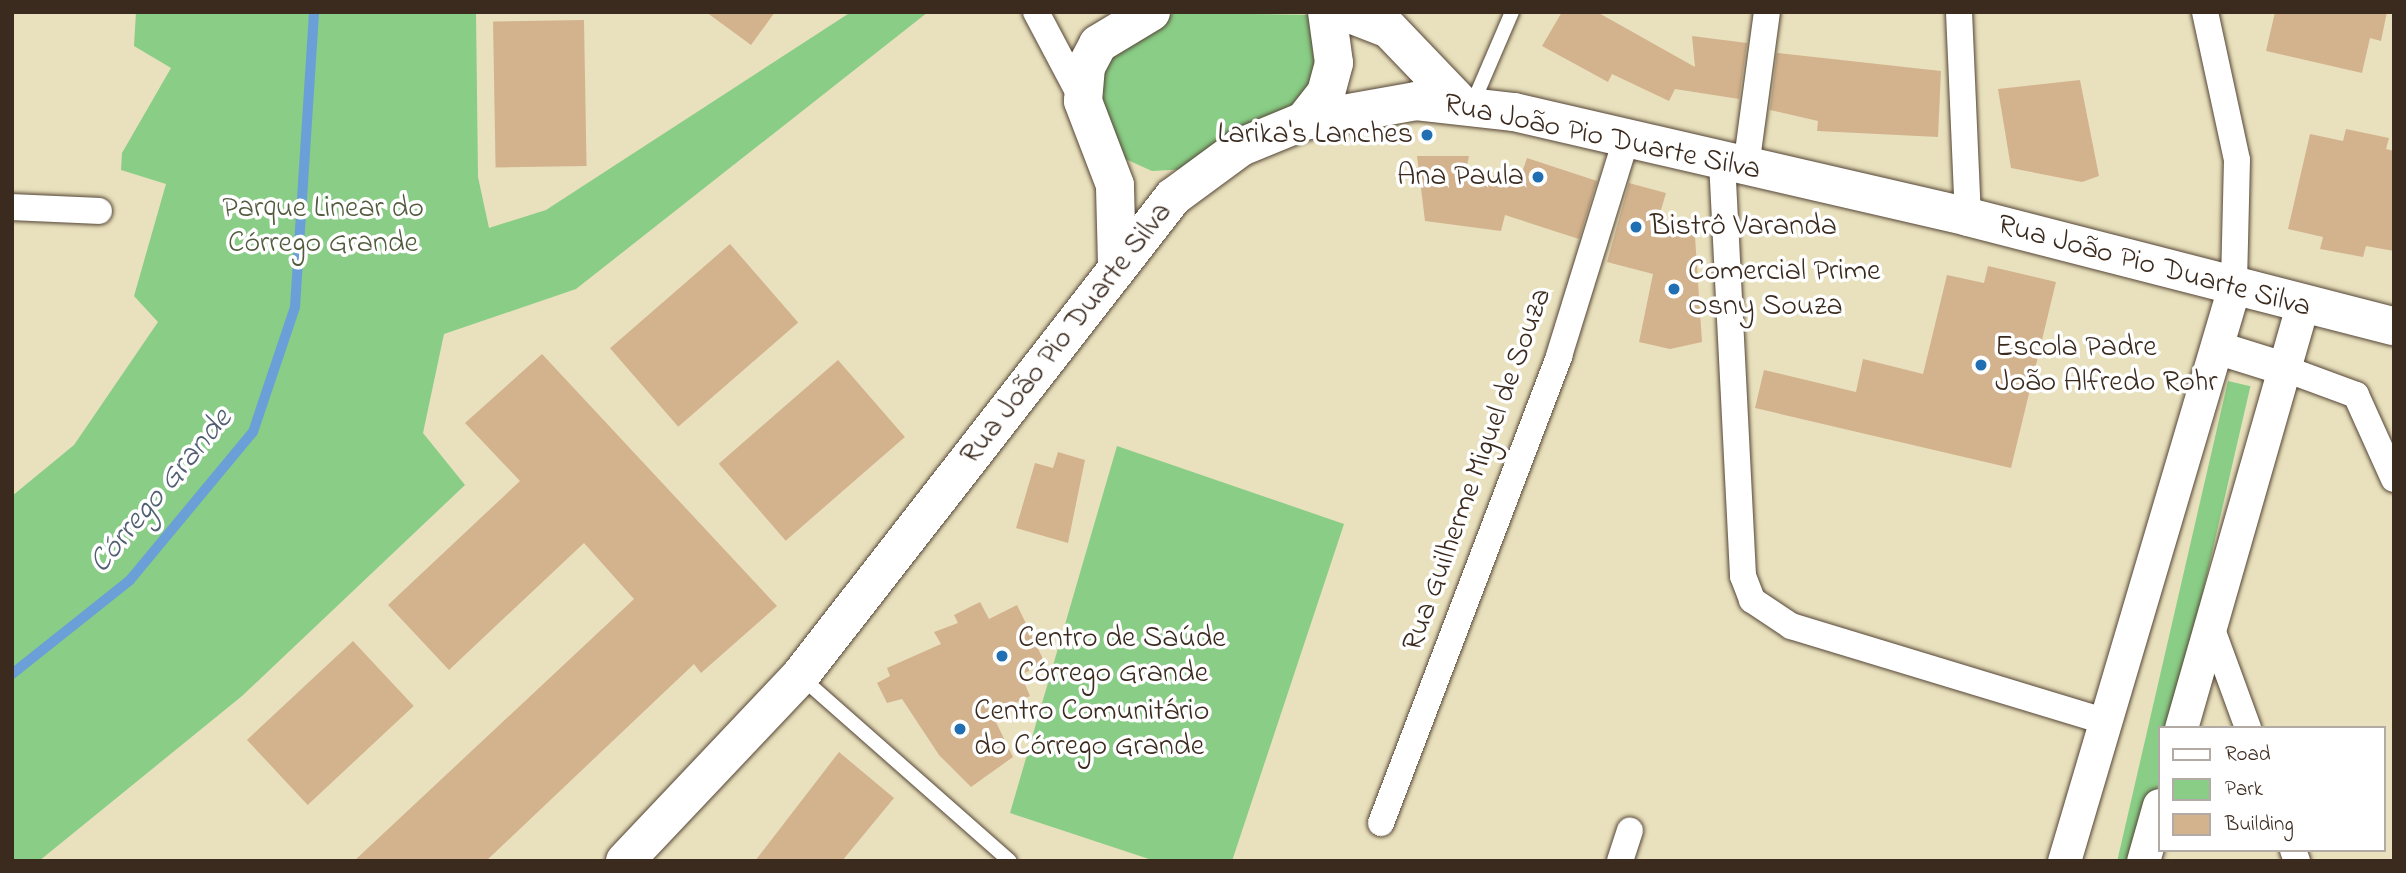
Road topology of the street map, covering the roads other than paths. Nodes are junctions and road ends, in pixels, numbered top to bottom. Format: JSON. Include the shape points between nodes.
{"nodes":[{"id":1,"x":1036,"y":12,"type":"edge"},
{"id":2,"x":1151,"y":12,"type":"edge"},
{"id":3,"x":1327,"y":12,"type":"edge"},
{"id":4,"x":1345,"y":12,"type":"edge"},
{"id":5,"x":1512,"y":12,"type":"edge"},
{"id":6,"x":1767,"y":12,"type":"edge"},
{"id":7,"x":1959,"y":12,"type":"edge"},
{"id":8,"x":2205,"y":12,"type":"edge"},
{"id":9,"x":1083,"y":101,"type":"junction"},
{"id":10,"x":1466,"y":104,"type":"junction"},
{"id":11,"x":1304,"y":121,"type":"junction"},
{"id":12,"x":1627,"y":137,"type":"junction"},
{"id":13,"x":1106,"y":158,"type":"junction"},
{"id":14,"x":1734,"y":164,"type":"junction"},
{"id":15,"x":1190,"y":182,"type":"junction"},
{"id":16,"x":12,"y":206,"type":"edge"},
{"id":17,"x":99,"y":211,"type":"dead end"},
{"id":18,"x":1968,"y":217,"type":"junction"},
{"id":19,"x":1117,"y":264,"type":"junction"},
{"id":20,"x":2234,"y":287,"type":"junction"},
{"id":21,"x":2302,"y":306,"type":"junction"},
{"id":22,"x":2394,"y":326,"type":"edge"},
{"id":23,"x":2219,"y":348,"type":"junction"},
{"id":24,"x":2283,"y":368,"type":"junction"},
{"id":25,"x":2394,"y":479,"type":"edge"},
{"id":26,"x":2210,"y":624,"type":"junction"},
{"id":27,"x":800,"y":676,"type":"junction"},
{"id":28,"x":2106,"y":722,"type":"junction"},
{"id":29,"x":2182,"y":726,"type":"edge"},
{"id":30,"x":2247,"y":726,"type":"edge"},
{"id":31,"x":2158,"y":808,"type":"edge"},
{"id":32,"x":1381,"y":823,"type":"dead end"},
{"id":33,"x":1630,"y":831,"type":"dead end"},
{"id":34,"x":627,"y":860,"type":"edge"},
{"id":35,"x":2063,"y":860,"type":"edge"},
{"id":36,"x":1010,"y":861,"type":"edge"},
{"id":37,"x":1620,"y":861,"type":"edge"},
{"id":38,"x":2143,"y":861,"type":"edge"}],
"edges":[{"from":1,"to":9,"type":"street"},
{"from":2,"to":9,"type":"main road","via":[[1098,44],[1086,67]]},
{"from":3,"to":11,"type":"main road","via":[[1334,64],[1326,93]]},
{"from":4,"to":10,"type":"main road","via":[[1389,29]]},
{"from":5,"to":10,"type":"lane"},
{"from":6,"to":14,"type":"street"},
{"from":7,"to":18,"type":"street"},
{"from":8,"to":20,"type":"street","via":[[2237,159]]},
{"from":9,"to":13,"type":"main road"},
{"from":10,"to":11,"type":"main road","name":"Rua João Pio Duarte Silva","via":[[1367,106]]},
{"from":10,"to":12,"type":"main road","name":"Rua João Pio Duarte Silva"},
{"from":11,"to":15,"type":"main road","name":"Rua João Pio Duarte Silva","via":[[1241,148]]},
{"from":12,"to":14,"type":"main road","name":"Rua João Pio Duarte Silva"},
{"from":12,"to":32,"type":"street","name":"Rua Guilherme Miguel de Souza","via":[[1559,356]]},
{"from":13,"to":15,"type":"main road","via":[[1131,178]]},
{"from":13,"to":19,"type":"main road","via":[[1115,185]]},
{"from":14,"to":18,"type":"main road","name":"Rua João Pio Duarte Silva"},
{"from":14,"to":28,"type":"street","via":[[1743,576],[1752,600],[1791,626]]},
{"from":15,"to":19,"type":"main road","name":"Rua João Pio Duarte Silva"},
{"from":16,"to":17,"type":"street"},
{"from":18,"to":20,"type":"main road","name":"Rua João Pio Duarte Silva"},
{"from":19,"to":27,"type":"main road","name":"Rua João Pio Duarte Silva"},
{"from":20,"to":21,"type":"main road","name":"Rua João Pio Duarte Silva"},
{"from":20,"to":23,"type":"street"},
{"from":21,"to":22,"type":"main road","name":"Rua João Pio Duarte Silva"},
{"from":21,"to":24,"type":"street"},
{"from":23,"to":24,"type":"street"},
{"from":23,"to":28,"type":"street"},
{"from":24,"to":25,"type":"street","via":[[2356,395]]},
{"from":24,"to":26,"type":"street"},
{"from":26,"to":29,"type":"street"},
{"from":26,"to":30,"type":"street"},
{"from":27,"to":34,"type":"main road","name":"Rua João Pio Duarte Silva"},
{"from":27,"to":36,"type":"lane"},
{"from":28,"to":35,"type":"street"},
{"from":31,"to":38,"type":"street"},
{"from":33,"to":37,"type":"street"}]}
